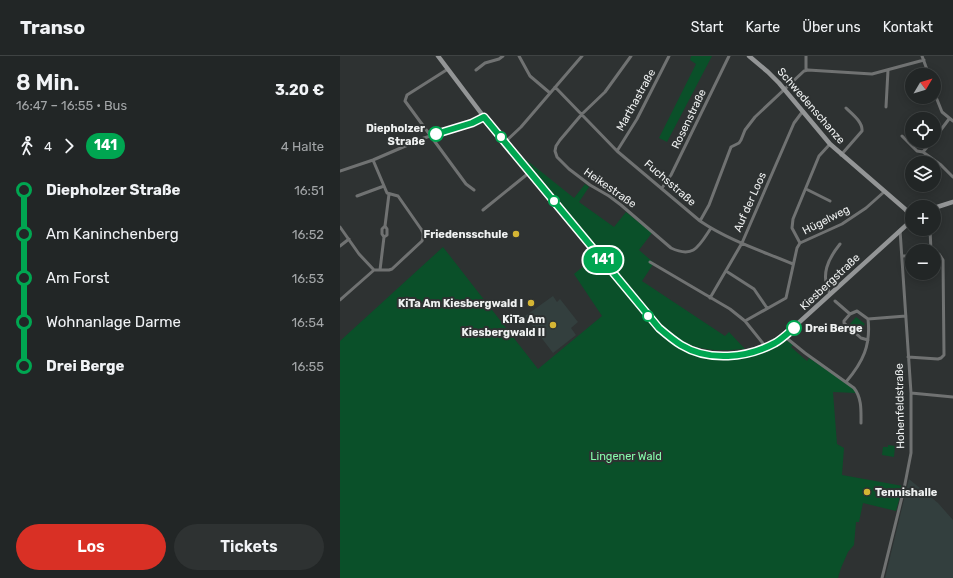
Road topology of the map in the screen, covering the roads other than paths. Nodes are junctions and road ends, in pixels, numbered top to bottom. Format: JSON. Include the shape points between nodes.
{"nodes":[{"id":1,"x":438,"y":56,"type":"edge"},
{"id":2,"x":503,"y":56,"type":"edge"},
{"id":3,"x":519,"y":56,"type":"edge"},
{"id":4,"x":582,"y":56,"type":"edge"},
{"id":5,"x":632,"y":56,"type":"edge"},
{"id":6,"x":669,"y":56,"type":"edge"},
{"id":7,"x":729,"y":56,"type":"edge"},
{"id":8,"x":749,"y":56,"type":"edge"},
{"id":9,"x":806,"y":56,"type":"edge"},
{"id":10,"x":922,"y":56,"type":"edge"},
{"id":11,"x":924,"y":60,"type":"junction"},
{"id":12,"x":927,"y":68,"type":"edge"},
{"id":13,"x":448,"y":70,"type":"junction"},
{"id":14,"x":476,"y":70,"type":"dead end"},
{"id":15,"x":806,"y":70,"type":"junction"},
{"id":16,"x":888,"y":70,"type":"junction"},
{"id":17,"x":555,"y":86,"type":"junction"},
{"id":18,"x":784,"y":89,"type":"junction"},
{"id":19,"x":550,"y":93,"type":"junction"},
{"id":20,"x":938,"y":104,"type":"edge"},
{"id":21,"x":846,"y":108,"type":"dead end"},
{"id":22,"x":886,"y":108,"type":"dead end"},
{"id":23,"x":803,"y":112,"type":"junction"},
{"id":24,"x":582,"y":114,"type":"junction"},
{"id":25,"x":484,"y":117,"type":"junction"},
{"id":26,"x":949,"y":119,"type":"junction"},
{"id":27,"x":953,"y":121,"type":"edge"},
{"id":28,"x":941,"y":130,"type":"edge"},
{"id":29,"x":431,"y":136,"type":"junction"},
{"id":30,"x":902,"y":136,"type":"dead end"},
{"id":31,"x":505,"y":142,"type":"junction"},
{"id":32,"x":830,"y":144,"type":"junction"},
{"id":33,"x":926,"y":148,"type":"edge"},
{"id":34,"x":617,"y":151,"type":"junction"},
{"id":35,"x":923,"y":152,"type":"junction"},
{"id":36,"x":841,"y":154,"type":"junction"},
{"id":37,"x":373,"y":160,"type":"junction"},
{"id":38,"x":340,"y":171,"type":"edge"},
{"id":39,"x":530,"y":172,"type":"junction"},
{"id":40,"x":953,"y":177,"type":"edge"},
{"id":41,"x":384,"y":186,"type":"junction"},
{"id":42,"x":662,"y":188,"type":"junction"},
{"id":43,"x":806,"y":189,"type":"junction"},
{"id":44,"x":474,"y":190,"type":"dead end"},
{"id":45,"x":884,"y":192,"type":"junction"},
{"id":46,"x":389,"y":194,"type":"junction"},
{"id":47,"x":358,"y":196,"type":"dead end"},
{"id":48,"x":830,"y":201,"type":"dead end"},
{"id":49,"x":953,"y":202,"type":"edge"},
{"id":50,"x":941,"y":206,"type":"edge"},
{"id":51,"x":905,"y":209,"type":"edge"},
{"id":52,"x":483,"y":210,"type":"dead end"},
{"id":53,"x":700,"y":221,"type":"junction"},
{"id":54,"x":905,"y":226,"type":"edge"},
{"id":55,"x":340,"y":227,"type":"edge"},
{"id":56,"x":711,"y":228,"type":"junction"},
{"id":57,"x":900,"y":230,"type":"junction"},
{"id":58,"x":349,"y":239,"type":"junction"},
{"id":59,"x":742,"y":243,"type":"junction"},
{"id":60,"x":800,"y":243,"type":"junction"},
{"id":61,"x":840,"y":244,"type":"dead end"},
{"id":62,"x":340,"y":246,"type":"edge"},
{"id":63,"x":902,"y":256,"type":"joint"},
{"id":64,"x":941,"y":257,"type":"edge"},
{"id":65,"x":650,"y":262,"type":"dead end"},
{"id":66,"x":793,"y":264,"type":"junction"},
{"id":67,"x":374,"y":270,"type":"junction"},
{"id":68,"x":380,"y":270,"type":"junction"},
{"id":69,"x":726,"y":271,"type":"junction"},
{"id":70,"x":830,"y":294,"type":"junction"},
{"id":71,"x":710,"y":298,"type":"junction"},
{"id":72,"x":340,"y":300,"type":"edge"},
{"id":73,"x":835,"y":301,"type":"dead end"},
{"id":74,"x":767,"y":308,"type":"junction"},
{"id":75,"x":850,"y":314,"type":"junction"},
{"id":76,"x":906,"y":316,"type":"junction"},
{"id":77,"x":868,"y":319,"type":"junction"},
{"id":78,"x":745,"y":321,"type":"junction"},
{"id":79,"x":784,"y":336,"type":"junction"},
{"id":80,"x":868,"y":340,"type":"junction"},
{"id":81,"x":766,"y":347,"type":"junction"},
{"id":82,"x":908,"y":357,"type":"junction"},
{"id":83,"x":846,"y":382,"type":"junction"},
{"id":84,"x":911,"y":393,"type":"junction"},
{"id":85,"x":953,"y":397,"type":"edge"},
{"id":86,"x":861,"y":423,"type":"dead end"},
{"id":87,"x":882,"y":578,"type":"edge"}],
"edges":[{"from":1,"to":13,"type":"street","name":"Kiesbergstraße"},
{"from":2,"to":14,"type":"street","via":[[485,63]]},
{"from":3,"to":19,"type":"street","via":[[530,76]]},
{"from":4,"to":17,"type":"street"},
{"from":5,"to":24,"type":"street","name":"Heikestraße","via":[[605,92]]},
{"from":6,"to":34,"type":"street","name":"Marthastraße","via":[[637,119]]},
{"from":7,"to":42,"type":"street","name":"Rosenstraße","via":[[671,175]]},
{"from":8,"to":18,"type":"street","name":"Schwedenschanze"},
{"from":9,"to":15,"type":"street"},
{"from":10,"to":11,"type":"street"},
{"from":11,"to":12,"type":"street"},
{"from":11,"to":16,"type":"street"},
{"from":13,"to":25,"type":"street","name":"Kiesbergstraße"},
{"from":13,"to":29,"type":"street","via":[[405,98]]},
{"from":15,"to":16,"type":"street","via":[[866,74]]},
{"from":15,"to":18,"type":"street"},
{"from":16,"to":22,"type":"street"},
{"from":17,"to":19,"type":"street"},
{"from":17,"to":24,"type":"street","name":"Fuchsstraße"},
{"from":18,"to":23,"type":"street","name":"Schwedenschanze"},
{"from":18,"to":53,"type":"street","via":[[749,124],[739,143],[731,147]]},
{"from":19,"to":31,"type":"street"},
{"from":20,"to":26,"type":"street"},
{"from":21,"to":36,"type":"street","via":[[863,128]]},
{"from":23,"to":32,"type":"street","name":"Schwedenschanze"},
{"from":23,"to":59,"type":"street","name":"Auf der Loos","via":[[794,123]]},
{"from":24,"to":34,"type":"street","name":"Fuchsstraße"},
{"from":24,"to":56,"type":"street","name":"Heikestraße","via":[[556,146],[557,157],[569,169],[609,196],[670,248],[679,252],[694,250]]},
{"from":25,"to":29,"type":"street"},
{"from":25,"to":31,"type":"street","name":"Kiesbergstraße"},
{"from":26,"to":27,"type":"street"},
{"from":26,"to":28,"type":"street"},
{"from":29,"to":37,"type":"street"},
{"from":29,"to":44,"type":"street","via":[[466,184]]},
{"from":30,"to":35,"type":"street","via":[[917,151]]},
{"from":31,"to":39,"type":"street","name":"Kiesbergstraße"},
{"from":32,"to":36,"type":"street","name":"Schwedenschanze"},
{"from":32,"to":43,"type":"street","via":[[819,156]]},
{"from":33,"to":35,"type":"street"},
{"from":34,"to":42,"type":"street","name":"Fuchsstraße"},
{"from":35,"to":40,"type":"street"},
{"from":36,"to":45,"type":"street","name":"Schwedenschanze"},
{"from":37,"to":38,"type":"street"},
{"from":37,"to":41,"type":"street"},
{"from":39,"to":52,"type":"street"},
{"from":39,"to":81,"type":"street","name":"Kiesbergstraße","via":[[648,316],[670,338],[682,346],[708,355],[736,356]]},
{"from":41,"to":46,"type":"street"},
{"from":41,"to":47,"type":"street"},
{"from":42,"to":53,"type":"street","name":"Fuchsstraße"},
{"from":43,"to":48,"type":"street"},
{"from":43,"to":60,"type":"street","via":[[792,225]]},
{"from":45,"to":51,"type":"street","name":"Schwedenschanze"},
{"from":45,"to":60,"type":"street","name":"Hügelweg","via":[[842,224]]},
{"from":46,"to":68,"type":"street","via":[[385,226],[382,229],[384,237]]},
{"from":46,"to":68,"type":"street","via":[[398,196],[423,232],[423,238],[392,269]]},
{"from":49,"to":50,"type":"street"},
{"from":53,"to":56,"type":"street","name":"Fuchsstraße"},
{"from":54,"to":57,"type":"street","name":"Kiesbergstraße"},
{"from":55,"to":58,"type":"street"},
{"from":56,"to":59,"type":"street","name":"Fuchsstraße"},
{"from":57,"to":63,"type":"street","name":"Hohenfeldstraße"},
{"from":57,"to":70,"type":"street","name":"Kiesbergstraße"},
{"from":58,"to":62,"type":"street"},
{"from":58,"to":67,"type":"street"},
{"from":59,"to":66,"type":"street","name":"Fuchsstraße"},
{"from":59,"to":69,"type":"street","name":"Auf der Loos"},
{"from":60,"to":66,"type":"street","name":"Hügelweg","via":[[796,248]]},
{"from":61,"to":70,"type":"street","via":[[830,257],[826,271],[826,284]]},
{"from":63,"to":76,"type":"street","name":"Hohenfeldstraße"},
{"from":64,"to":82,"type":"street","via":[[944,355],[938,359]]},
{"from":65,"to":71,"type":"street"},
{"from":66,"to":74,"type":"street","name":"Hügelweg","via":[[786,298]]},
{"from":67,"to":68,"type":"street"},
{"from":67,"to":72,"type":"street"},
{"from":69,"to":71,"type":"street","name":"Auf der Loos"},
{"from":69,"to":74,"type":"street","via":[[754,289]]},
{"from":70,"to":79,"type":"street","name":"Kiesbergstraße"},
{"from":71,"to":78,"type":"street"},
{"from":73,"to":75,"type":"street"},
{"from":74,"to":78,"type":"street","name":"Hügelweg"},
{"from":75,"to":77,"type":"street","via":[[857,311]]},
{"from":75,"to":80,"type":"street","via":[[844,323],[861,338]]},
{"from":76,"to":77,"type":"street"},
{"from":76,"to":82,"type":"street","name":"Hohenfeldstraße"},
{"from":77,"to":80,"type":"street"},
{"from":78,"to":81,"type":"street"},
{"from":79,"to":81,"type":"street","name":"Kiesbergstraße"},
{"from":79,"to":83,"type":"street"},
{"from":80,"to":83,"type":"street","via":[[862,360]]},
{"from":82,"to":84,"type":"street","name":"Hohenfeldstraße"},
{"from":83,"to":86,"type":"street","via":[[859,395]]},
{"from":84,"to":85,"type":"street"},
{"from":84,"to":87,"type":"street","name":"Hohenfeldstraße","via":[[909,466]]}]}
